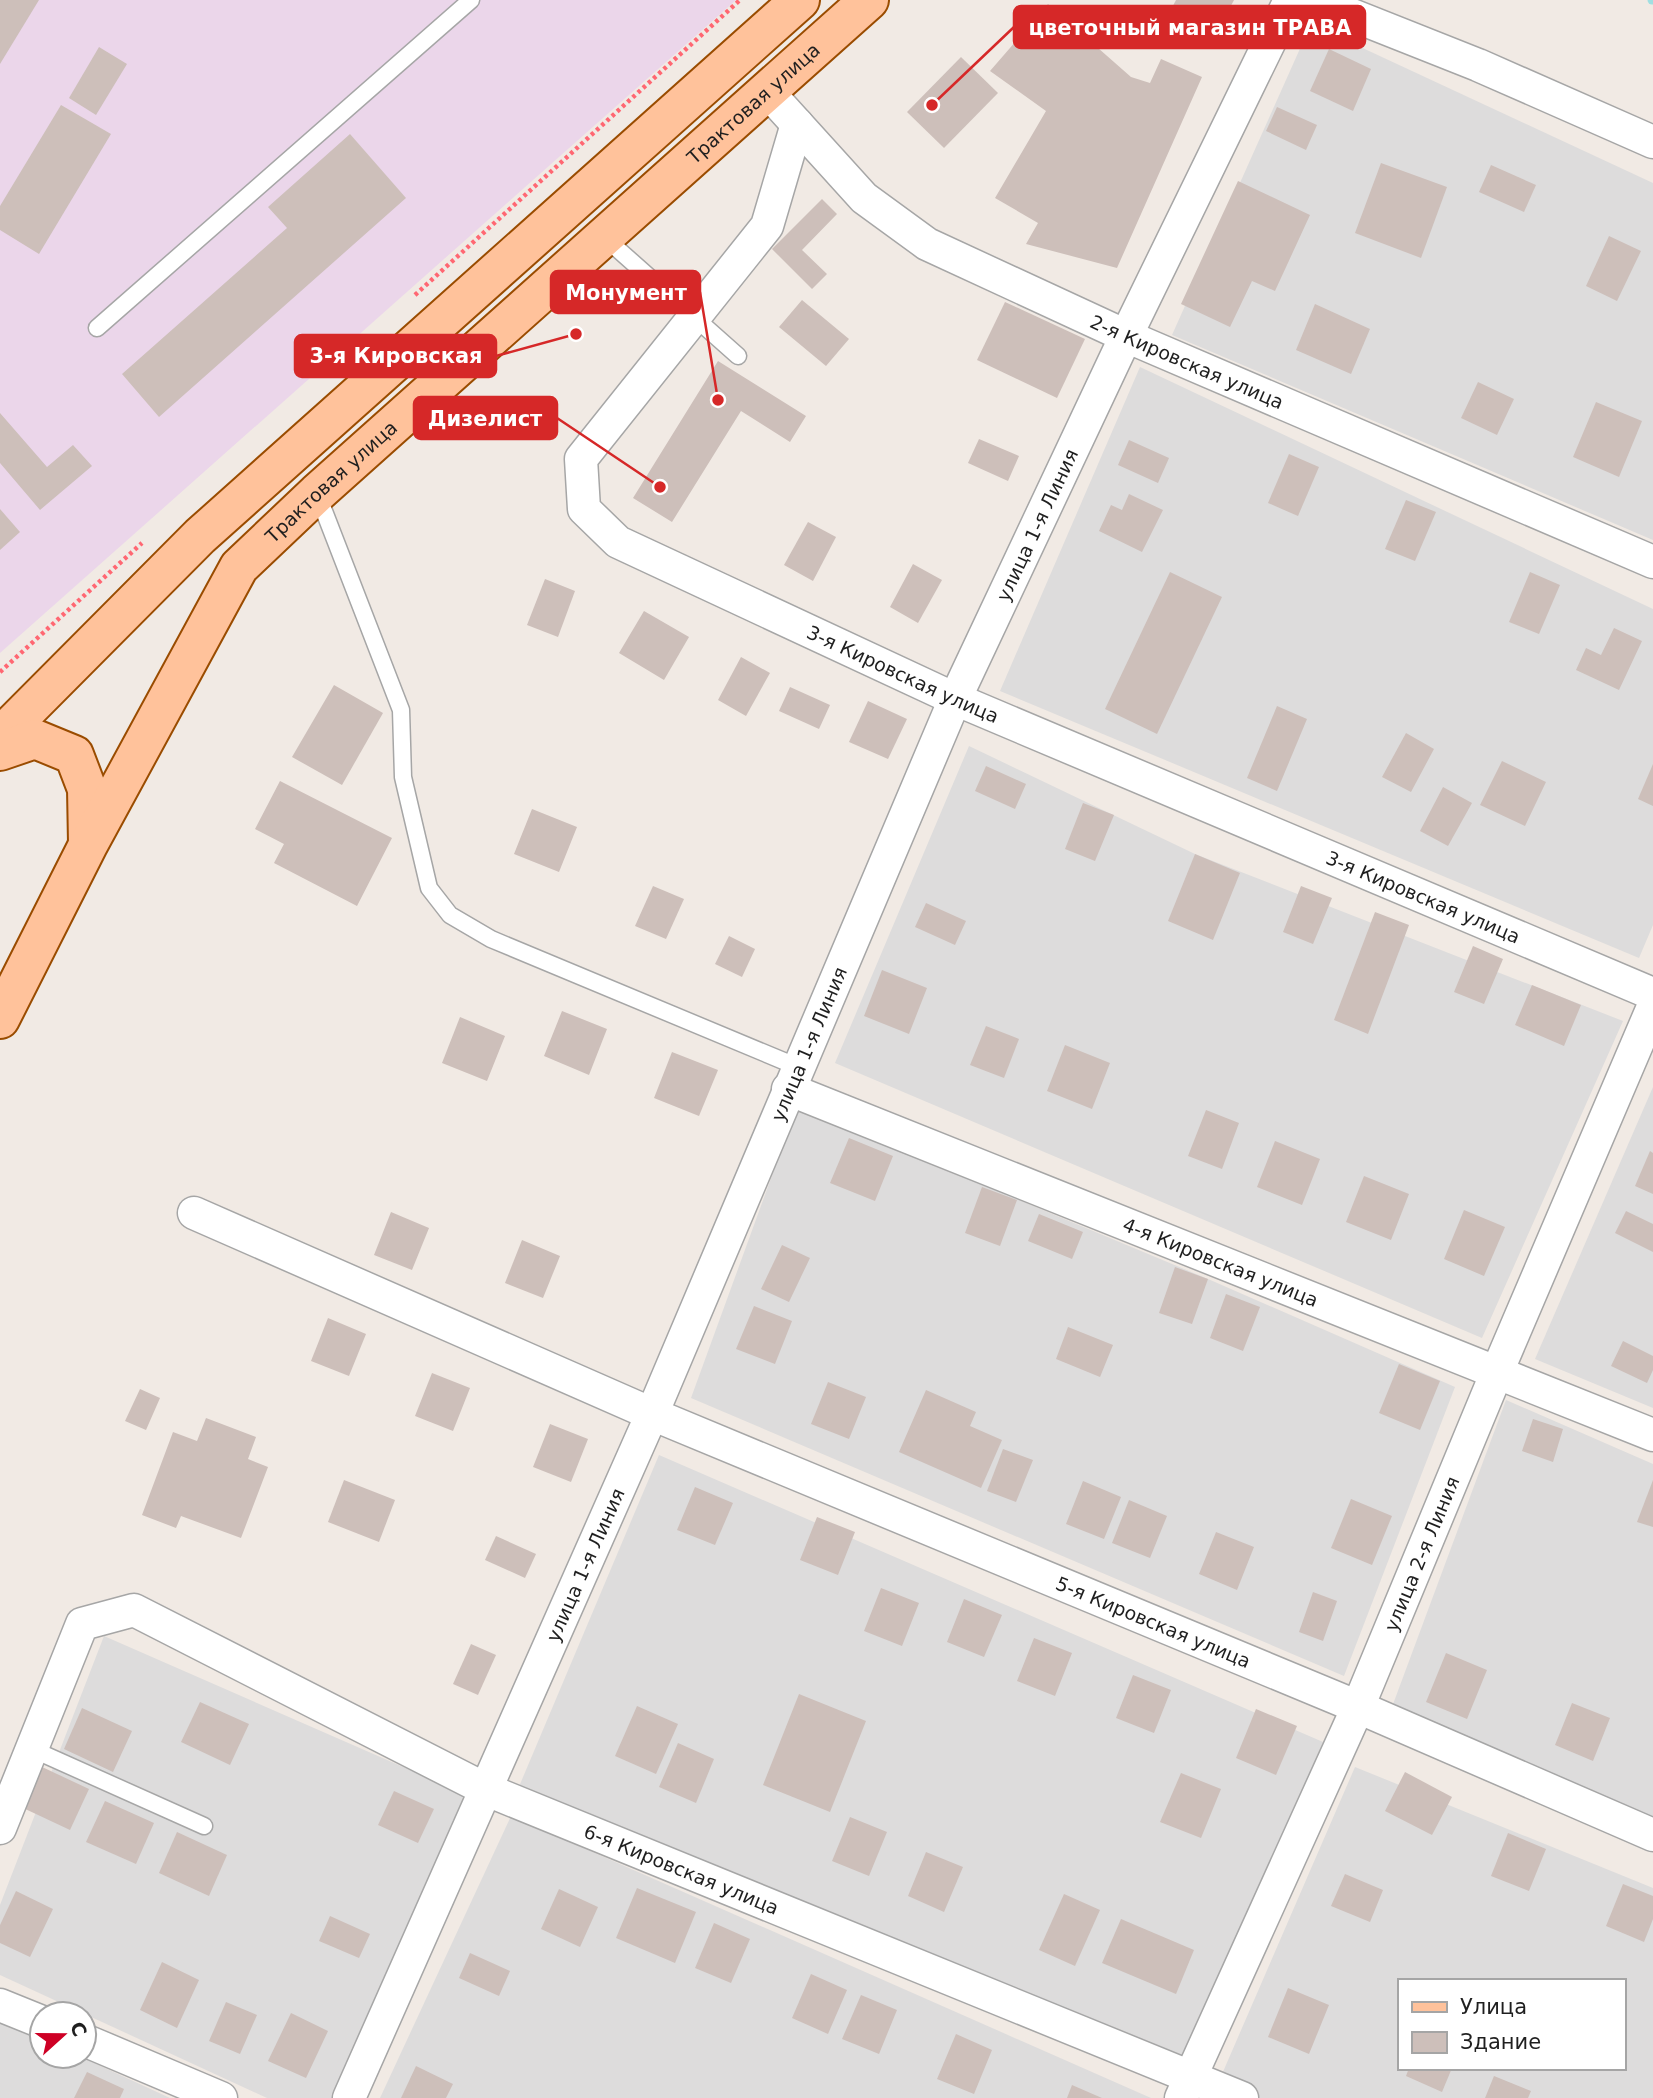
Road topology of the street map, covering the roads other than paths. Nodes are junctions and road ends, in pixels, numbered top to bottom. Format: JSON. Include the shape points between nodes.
{"nodes":[{"id":1,"x":471,"y":0,"type":"edge"},
{"id":2,"x":800,"y":0,"type":"edge"},
{"id":3,"x":869,"y":0,"type":"edge"},
{"id":4,"x":1290,"y":0,"type":"edge"},
{"id":5,"x":1314,"y":0,"type":"edge"},
{"id":6,"x":767,"y":91,"type":"junction"},
{"id":7,"x":797,"y":124,"type":"junction"},
{"id":8,"x":1653,"y":142,"type":"edge"},
{"id":9,"x":604,"y":237,"type":"junction"},
{"id":10,"x":694,"y":317,"type":"junction"},
{"id":11,"x":97,"y":328,"type":"dead end"},
{"id":12,"x":1126,"y":336,"type":"junction"},
{"id":13,"x":738,"y":356,"type":"dead end"},
{"id":14,"x":317,"y":493,"type":"junction"},
{"id":15,"x":1653,"y":562,"type":"edge"},
{"id":16,"x":955,"y":699,"type":"junction"},
{"id":17,"x":0,"y":737,"type":"edge"},
{"id":18,"x":0,"y":751,"type":"edge"},
{"id":19,"x":88,"y":845,"type":"junction"},
{"id":20,"x":1653,"y":994,"type":"edge"},
{"id":21,"x":1653,"y":1007,"type":"edge"},
{"id":22,"x":0,"y":1019,"type":"edge"},
{"id":23,"x":793,"y":1078,"type":"junction"},
{"id":24,"x":194,"y":1213,"type":"dead end"},
{"id":25,"x":1496,"y":1372,"type":"junction"},
{"id":26,"x":652,"y":1414,"type":"junction"},
{"id":27,"x":1653,"y":1435,"type":"edge"},
{"id":28,"x":1357,"y":1707,"type":"junction"},
{"id":29,"x":32,"y":1749,"type":"junction"},
{"id":30,"x":487,"y":1790,"type":"junction"},
{"id":31,"x":204,"y":1826,"type":"dead end"},
{"id":32,"x":0,"y":1828,"type":"edge"},
{"id":33,"x":1653,"y":1835,"type":"edge"},
{"id":34,"x":0,"y":2005,"type":"edge"},
{"id":35,"x":28,"y":2016,"type":"edge"},
{"id":36,"x":98,"y":2046,"type":"edge"},
{"id":37,"x":1186,"y":2087,"type":"edge"},
{"id":38,"x":221,"y":2098,"type":"edge"},
{"id":39,"x":349,"y":2098,"type":"edge"},
{"id":40,"x":1242,"y":2098,"type":"edge"}],
"edges":[{"from":1,"to":11,"type":"lane"},
{"from":2,"to":17,"type":"main road","via":[[200,536]]},
{"from":3,"to":6,"type":"main road","name":"Трактовая улица"},
{"from":4,"to":12,"type":"street","name":"улица 1-я Линия"},
{"from":5,"to":8,"type":"street"},
{"from":6,"to":7,"type":"street","name":"2-я Кировская улица"},
{"from":6,"to":9,"type":"main road","name":"Трактовая улица"},
{"from":7,"to":10,"type":"street","name":"3-я Кировская улица","via":[[767,226]]},
{"from":7,"to":12,"type":"street","name":"2-я Кировская улица","via":[[864,198],[926,244]]},
{"from":9,"to":10,"type":"lane"},
{"from":9,"to":14,"type":"main road","name":"Трактовая улица"},
{"from":10,"to":13,"type":"lane"},
{"from":10,"to":16,"type":"street","name":"3-я Кировская улица","via":[[581,459],[584,509],[618,542]]},
{"from":12,"to":15,"type":"street","name":"2-я Кировская улица"},
{"from":12,"to":16,"type":"street","name":"улица 1-я Линия"},
{"from":14,"to":19,"type":"main road","name":"Трактовая улица","via":[[239,567]]},
{"from":14,"to":23,"type":"lane","via":[[401,710],[403,777],[426,876],[429,888],[450,915],[491,939]]},
{"from":16,"to":20,"type":"street","name":"3-я Кировская улица"},
{"from":16,"to":23,"type":"street","name":"улица 1-я Линия"},
{"from":18,"to":19,"type":"main road","via":[[35,739],[74,755],[87,789]]},
{"from":19,"to":22,"type":"main road","name":"Трактовая улица"},
{"from":21,"to":25,"type":"street","name":"улица 2-я Линия"},
{"from":23,"to":25,"type":"street","name":"4-я Кировская улица"},
{"from":23,"to":26,"type":"street","name":"улица 1-я Линия"},
{"from":24,"to":26,"type":"street","name":"5-я Кировская улица"},
{"from":25,"to":27,"type":"street","name":"4-я Кировская улица"},
{"from":25,"to":28,"type":"street","name":"улица 2-я Линия"},
{"from":26,"to":28,"type":"street","name":"5-я Кировская улица"},
{"from":26,"to":30,"type":"street","name":"улица 1-я Линия"},
{"from":28,"to":33,"type":"street","name":"5-я Кировская улица"},
{"from":28,"to":37,"type":"street","name":"улица 2-я Линия"},
{"from":29,"to":30,"type":"street","name":"6-я Кировская улица","via":[[82,1624],[134,1610]]},
{"from":29,"to":31,"type":"lane"},
{"from":29,"to":32,"type":"street"},
{"from":30,"to":37,"type":"street","name":"6-я Кировская улица"},
{"from":30,"to":39,"type":"street","name":"улица 1-я Линия"},
{"from":34,"to":35,"type":"street"},
{"from":36,"to":38,"type":"street"},
{"from":37,"to":40,"type":"street","name":"6-я Кировская улица"}]}
